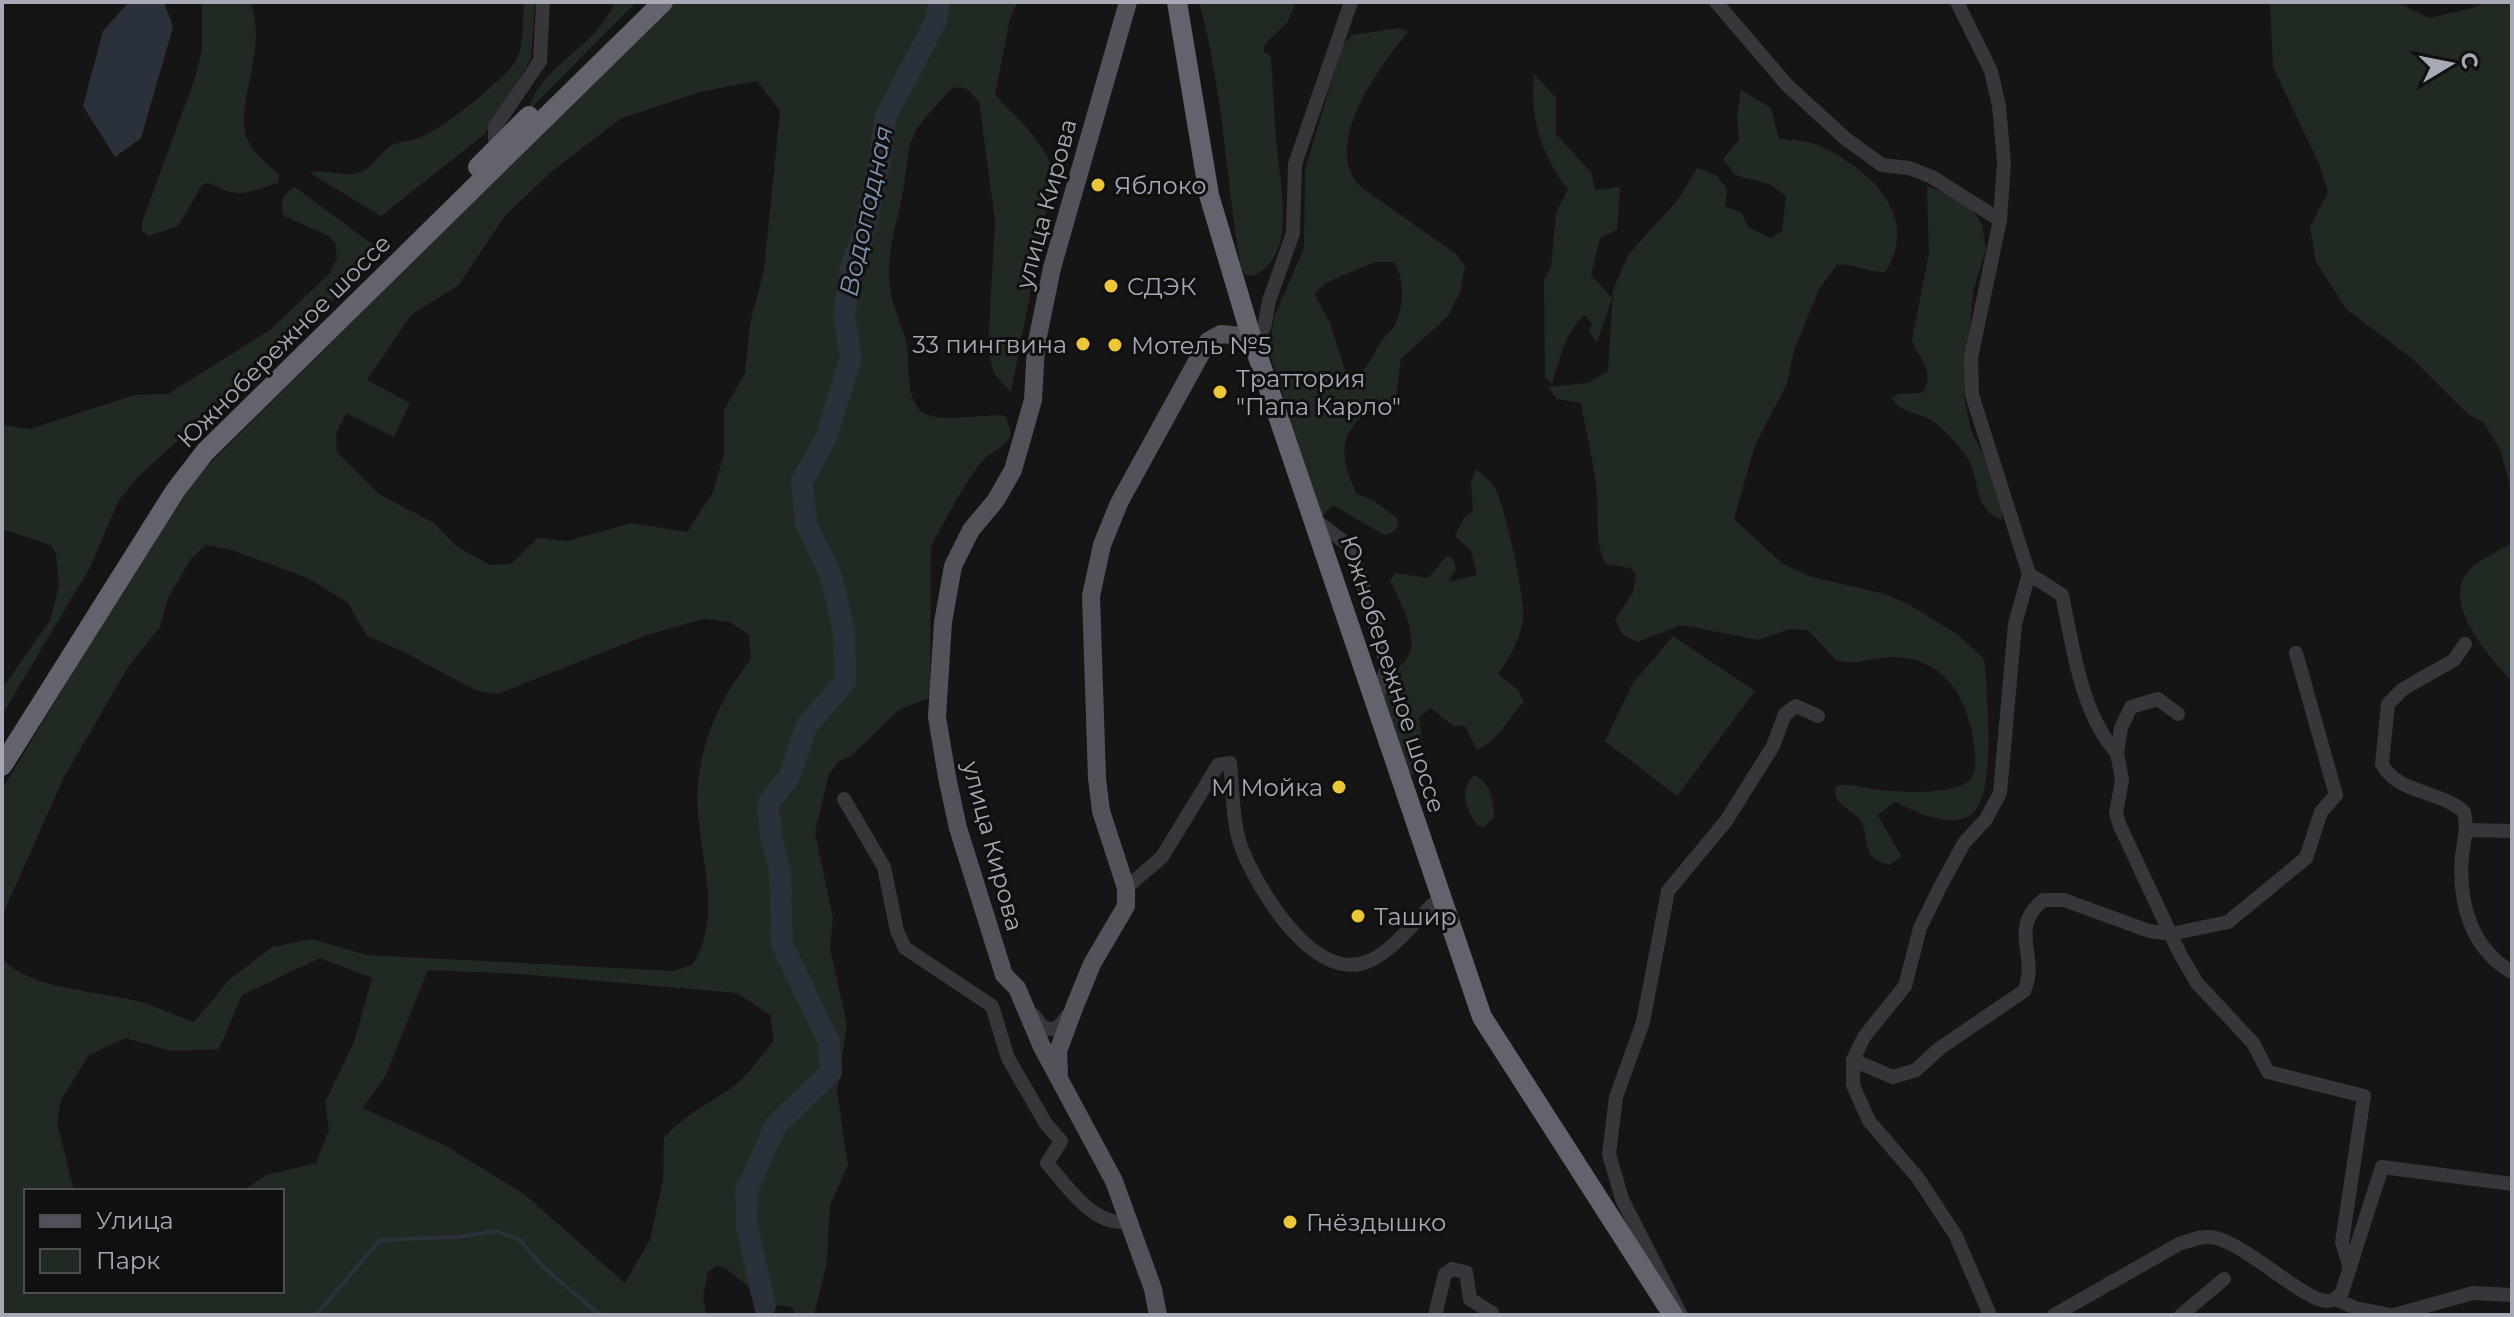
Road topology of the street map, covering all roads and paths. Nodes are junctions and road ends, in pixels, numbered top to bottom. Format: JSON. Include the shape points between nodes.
{"nodes":[{"id":1,"x":543,"y":2,"type":"edge"},
{"id":2,"x":647,"y":2,"type":"edge"},
{"id":3,"x":663,"y":2,"type":"edge"},
{"id":4,"x":1128,"y":2,"type":"edge"},
{"id":5,"x":1169,"y":2,"type":"edge"},
{"id":6,"x":1177,"y":2,"type":"edge"},
{"id":7,"x":1351,"y":2,"type":"edge"},
{"id":8,"x":1716,"y":2,"type":"edge"},
{"id":9,"x":1957,"y":2,"type":"edge"},
{"id":10,"x":503,"y":151,"type":"junction"},
{"id":11,"x":2000,"y":220,"type":"junction"},
{"id":12,"x":1253,"y":333,"type":"junction"},
{"id":13,"x":293,"y":358,"type":"junction"},
{"id":14,"x":2029,"y":574,"type":"junction"},
{"id":15,"x":2465,"y":644,"type":"dead end"},
{"id":16,"x":2296,"y":653,"type":"dead end"},
{"id":17,"x":2178,"y":714,"type":"dead end"},
{"id":18,"x":1818,"y":716,"type":"dead end"},
{"id":19,"x":2,"y":743,"type":"edge"},
{"id":20,"x":2117,"y":753,"type":"junction"},
{"id":21,"x":2,"y":766,"type":"edge"},
{"id":22,"x":844,"y":799,"type":"dead end"},
{"id":23,"x":2468,"y":830,"type":"junction"},
{"id":24,"x":2512,"y":831,"type":"edge"},
{"id":25,"x":1126,"y":888,"type":"junction"},
{"id":26,"x":1433,"y":904,"type":"junction"},
{"id":27,"x":2171,"y":934,"type":"junction"},
{"id":28,"x":2512,"y":972,"type":"edge"},
{"id":29,"x":1017,"y":988,"type":"junction"},
{"id":30,"x":1076,"y":1003,"type":"junction"},
{"id":31,"x":1853,"y":1060,"type":"junction"},
{"id":32,"x":1059,"y":1080,"type":"junction"},
{"id":33,"x":2512,"y":1184,"type":"edge"},
{"id":34,"x":1129,"y":1222,"type":"junction"},
{"id":35,"x":2350,"y":1268,"type":"junction"},
{"id":36,"x":2224,"y":1279,"type":"dead end"},
{"id":37,"x":2512,"y":1295,"type":"edge"},
{"id":38,"x":2336,"y":1299,"type":"junction"},
{"id":39,"x":1492,"y":1313,"type":"dead end"},
{"id":40,"x":1160,"y":1314,"type":"edge"},
{"id":41,"x":1435,"y":1315,"type":"edge"},
{"id":42,"x":1661,"y":1315,"type":"edge"},
{"id":43,"x":1673,"y":1315,"type":"edge"},
{"id":44,"x":1681,"y":1315,"type":"edge"},
{"id":45,"x":1990,"y":1315,"type":"edge"},
{"id":46,"x":2054,"y":1315,"type":"edge"},
{"id":47,"x":2181,"y":1315,"type":"edge"},
{"id":48,"x":2393,"y":1315,"type":"edge"}],
"edges":[{"from":1,"to":10,"type":"street","via":[[540,61],[495,127],[495,140]]},
{"from":2,"to":10,"type":"highway","name":"Южнобережное шоссе"},
{"from":3,"to":10,"type":"highway","name":"Южнобережное шоссе"},
{"from":4,"to":29,"type":"main road","name":"улица Кирова","via":[[1052,268],[1036,346],[1033,400],[1013,470],[953,566],[943,622],[937,717],[947,777],[1004,975]]},
{"from":5,"to":12,"type":"highway","name":"Южнобережное шоссе","via":[[1199,184]]},
{"from":6,"to":12,"type":"highway","name":"Южнобережное шоссе","via":[[1209,195]]},
{"from":7,"to":12,"type":"street","via":[[1295,164],[1293,233]]},
{"from":8,"to":11,"type":"street","via":[[1787,85],[1846,139],[1882,165],[1932,177]]},
{"from":9,"to":11,"type":"street","via":[[1991,71],[1999,106],[2004,163]]},
{"from":10,"to":13,"type":"highway","name":"Южнобережное шоссе"},
{"from":11,"to":14,"type":"street","via":[[1971,358],[1972,395]]},
{"from":12,"to":25,"type":"main road","via":[[1221,334],[1208,341],[1119,503],[1102,545],[1094,583],[1097,778],[1101,811]]},
{"from":12,"to":26,"type":"highway","name":"Южнобережное шоссе"},
{"from":12,"to":43,"type":"highway","name":"Южнобережное шоссе","via":[[1482,1017]]},
{"from":13,"to":19,"type":"highway","name":"Южнобережное шоссе","via":[[197,441]]},
{"from":13,"to":21,"type":"highway","name":"Южнобережное шоссе","via":[[175,491]]},
{"from":14,"to":20,"type":"street","via":[[2062,595],[2088,702],[2102,736]]},
{"from":14,"to":31,"type":"street","via":[[2015,624],[2000,793],[1940,887],[1920,928],[1905,986],[1864,1037]]},
{"from":15,"to":23,"type":"street","via":[[2454,660],[2403,689],[2388,704],[2382,764],[2405,785],[2456,805],[2464,812]]},
{"from":16,"to":27,"type":"street","via":[[2336,795],[2321,812],[2306,858],[2228,922]]},
{"from":17,"to":20,"type":"street","via":[[2158,699],[2131,707]]},
{"from":18,"to":44,"type":"street","via":[[1796,706],[1785,714],[1773,746],[1726,821],[1668,891],[1643,1022],[1616,1097],[1609,1154],[1622,1199]]},
{"from":20,"to":27,"type":"street","via":[[2122,780],[2116,813]]},
{"from":22,"to":34,"type":"street","via":[[884,867],[905,948],[992,1006],[1008,1058],[1061,1141],[1047,1163],[1081,1203],[1104,1219]]},
{"from":23,"to":24,"type":"street"},
{"from":23,"to":28,"type":"street","via":[[2461,890],[2469,925],[2496,963]]},
{"from":25,"to":26,"type":"street","via":[[1162,857],[1218,765],[1230,763],[1240,846],[1281,922],[1317,951],[1337,963],[1369,961]]},
{"from":25,"to":30,"type":"main road","via":[[1121,917]]},
{"from":26,"to":42,"type":"highway","name":"Южнобережное шоссе","via":[[1475,1023]]},
{"from":27,"to":31,"type":"street","via":[[2064,900],[2043,900],[2030,911],[2024,928],[2030,978],[2024,991],[1916,1070],[1893,1077]]},
{"from":27,"to":35,"type":"street","via":[[2197,983],[2253,1043],[2268,1072],[2364,1096],[2342,1242]]},
{"from":29,"to":30,"type":"street","via":[[1042,1028],[1050,1031],[1059,1028]]},
{"from":29,"to":32,"type":"main road","name":"улица Кирова"},
{"from":30,"to":32,"type":"main road","via":[[1058,1051]]},
{"from":31,"to":45,"type":"street","via":[[1853,1085],[1869,1121],[1918,1178],[1956,1236]]},
{"from":32,"to":34,"type":"main road","name":"улица Кирова","via":[[1114,1181]]},
{"from":33,"to":35,"type":"street","via":[[2382,1167]]},
{"from":34,"to":40,"type":"main road","name":"улица Кирова"},
{"from":35,"to":38,"type":"street"},
{"from":36,"to":47,"type":"street"},
{"from":37,"to":48,"type":"street","via":[[2473,1293]]},
{"from":38,"to":46,"type":"street","via":[[2325,1302],[2246,1252],[2200,1237]]},
{"from":38,"to":48,"type":"street"},
{"from":39,"to":41,"type":"street","via":[[1470,1299],[1466,1272],[1452,1269],[1445,1274]]}]}
